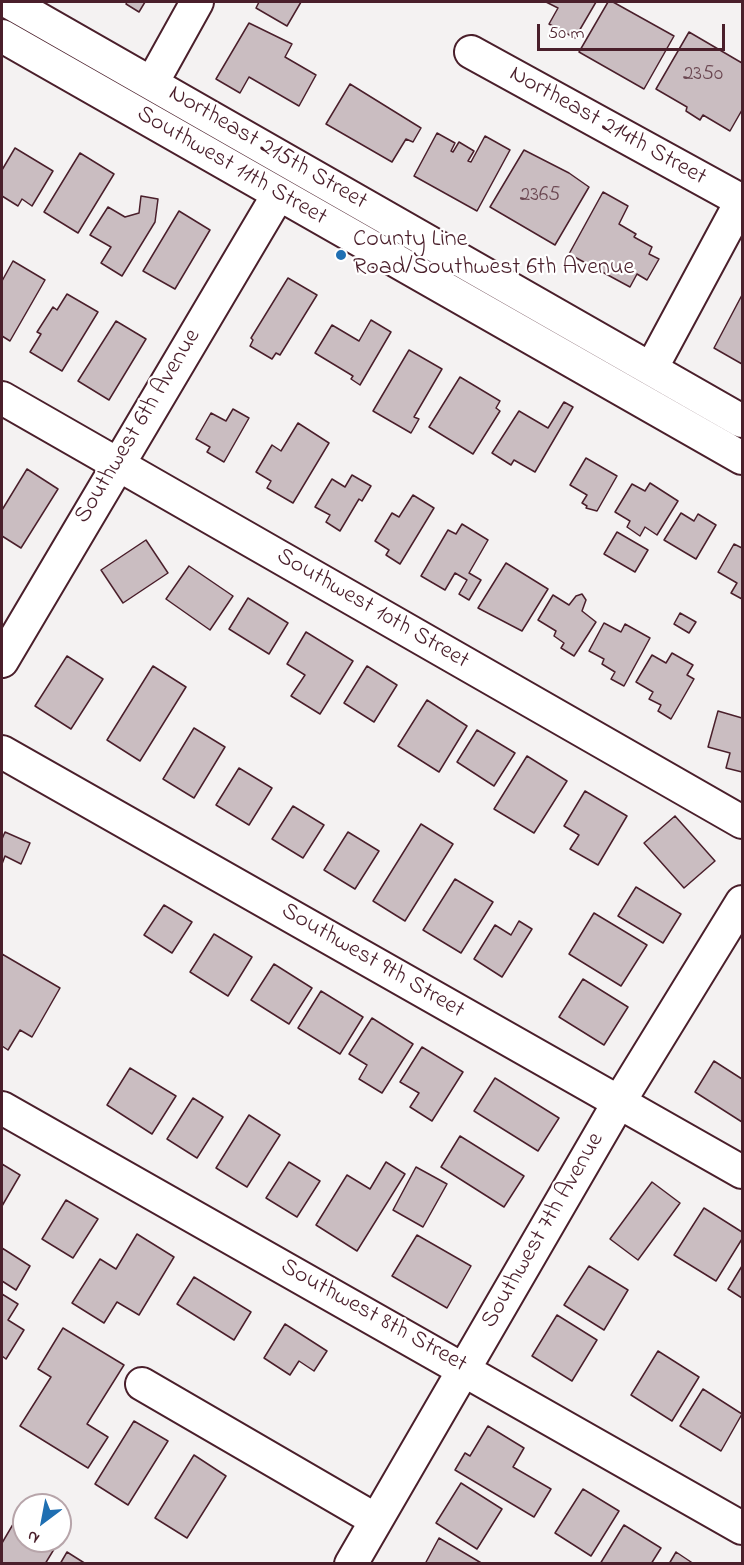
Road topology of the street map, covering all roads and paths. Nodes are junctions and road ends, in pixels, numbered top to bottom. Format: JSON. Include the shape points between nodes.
{"nodes":[{"id":1,"x":9,"y":2,"type":"edge"},
{"id":2,"x":197,"y":2,"type":"edge"},
{"id":3,"x":2,"y":36,"type":"edge"},
{"id":4,"x":471,"y":52,"type":"dead end"},
{"id":5,"x":152,"y":83,"type":"junction"},
{"id":6,"x":278,"y":195,"type":"junction"},
{"id":7,"x":742,"y":200,"type":"edge"},
{"id":8,"x":651,"y":369,"type":"junction"},
{"id":9,"x":2,"y":398,"type":"edge"},
{"id":10,"x":742,"y":421,"type":"edge"},
{"id":11,"x":742,"y":458,"type":"edge"},
{"id":12,"x":117,"y":464,"type":"junction"},
{"id":13,"x":2,"y":661,"type":"edge"},
{"id":14,"x":2,"y":752,"type":"edge"},
{"id":15,"x":742,"y":822,"type":"edge"},
{"id":16,"x":742,"y":902,"type":"edge"},
{"id":17,"x":619,"y":1102,"type":"junction"},
{"id":18,"x":2,"y":1108,"type":"edge"},
{"id":19,"x":742,"y":1172,"type":"edge"},
{"id":20,"x":464,"y":1368,"type":"junction"},
{"id":21,"x":142,"y":1384,"type":"dead end"},
{"id":22,"x":376,"y":1520,"type":"junction"},
{"id":23,"x":742,"y":1528,"type":"edge"},
{"id":24,"x":351,"y":1563,"type":"edge"}],
"edges":[{"from":1,"to":5,"type":"street","name":"Northeast 215th Street"},
{"from":2,"to":5,"type":"street"},
{"from":3,"to":6,"type":"street","name":"Southwest 11th Street"},
{"from":4,"to":7,"type":"street","name":"Northeast 214th Street"},
{"from":5,"to":8,"type":"street","name":"Northeast 215th Street"},
{"from":6,"to":11,"type":"street","name":"Southwest 11th Street"},
{"from":6,"to":12,"type":"street","name":"Southwest 6th Avenue"},
{"from":7,"to":8,"type":"street"},
{"from":8,"to":10,"type":"street","name":"Northeast 215th Street"},
{"from":9,"to":12,"type":"street","name":"Southwest 10th Street"},
{"from":12,"to":13,"type":"street","name":"Southwest 6th Avenue"},
{"from":12,"to":15,"type":"street","name":"Southwest 10th Street"},
{"from":14,"to":17,"type":"street","name":"Southwest 9th Street"},
{"from":16,"to":17,"type":"street","name":"Southwest 7th Avenue"},
{"from":17,"to":19,"type":"street","name":"Southwest 9th Street"},
{"from":17,"to":20,"type":"street","name":"Southwest 7th Avenue"},
{"from":18,"to":20,"type":"street","name":"Southwest 8th Street"},
{"from":20,"to":22,"type":"street","name":"Southwest 7th Avenue"},
{"from":20,"to":23,"type":"street","name":"Southwest 8th Street"},
{"from":21,"to":22,"type":"street"},
{"from":22,"to":24,"type":"street","name":"Southwest 7th Avenue"}]}
